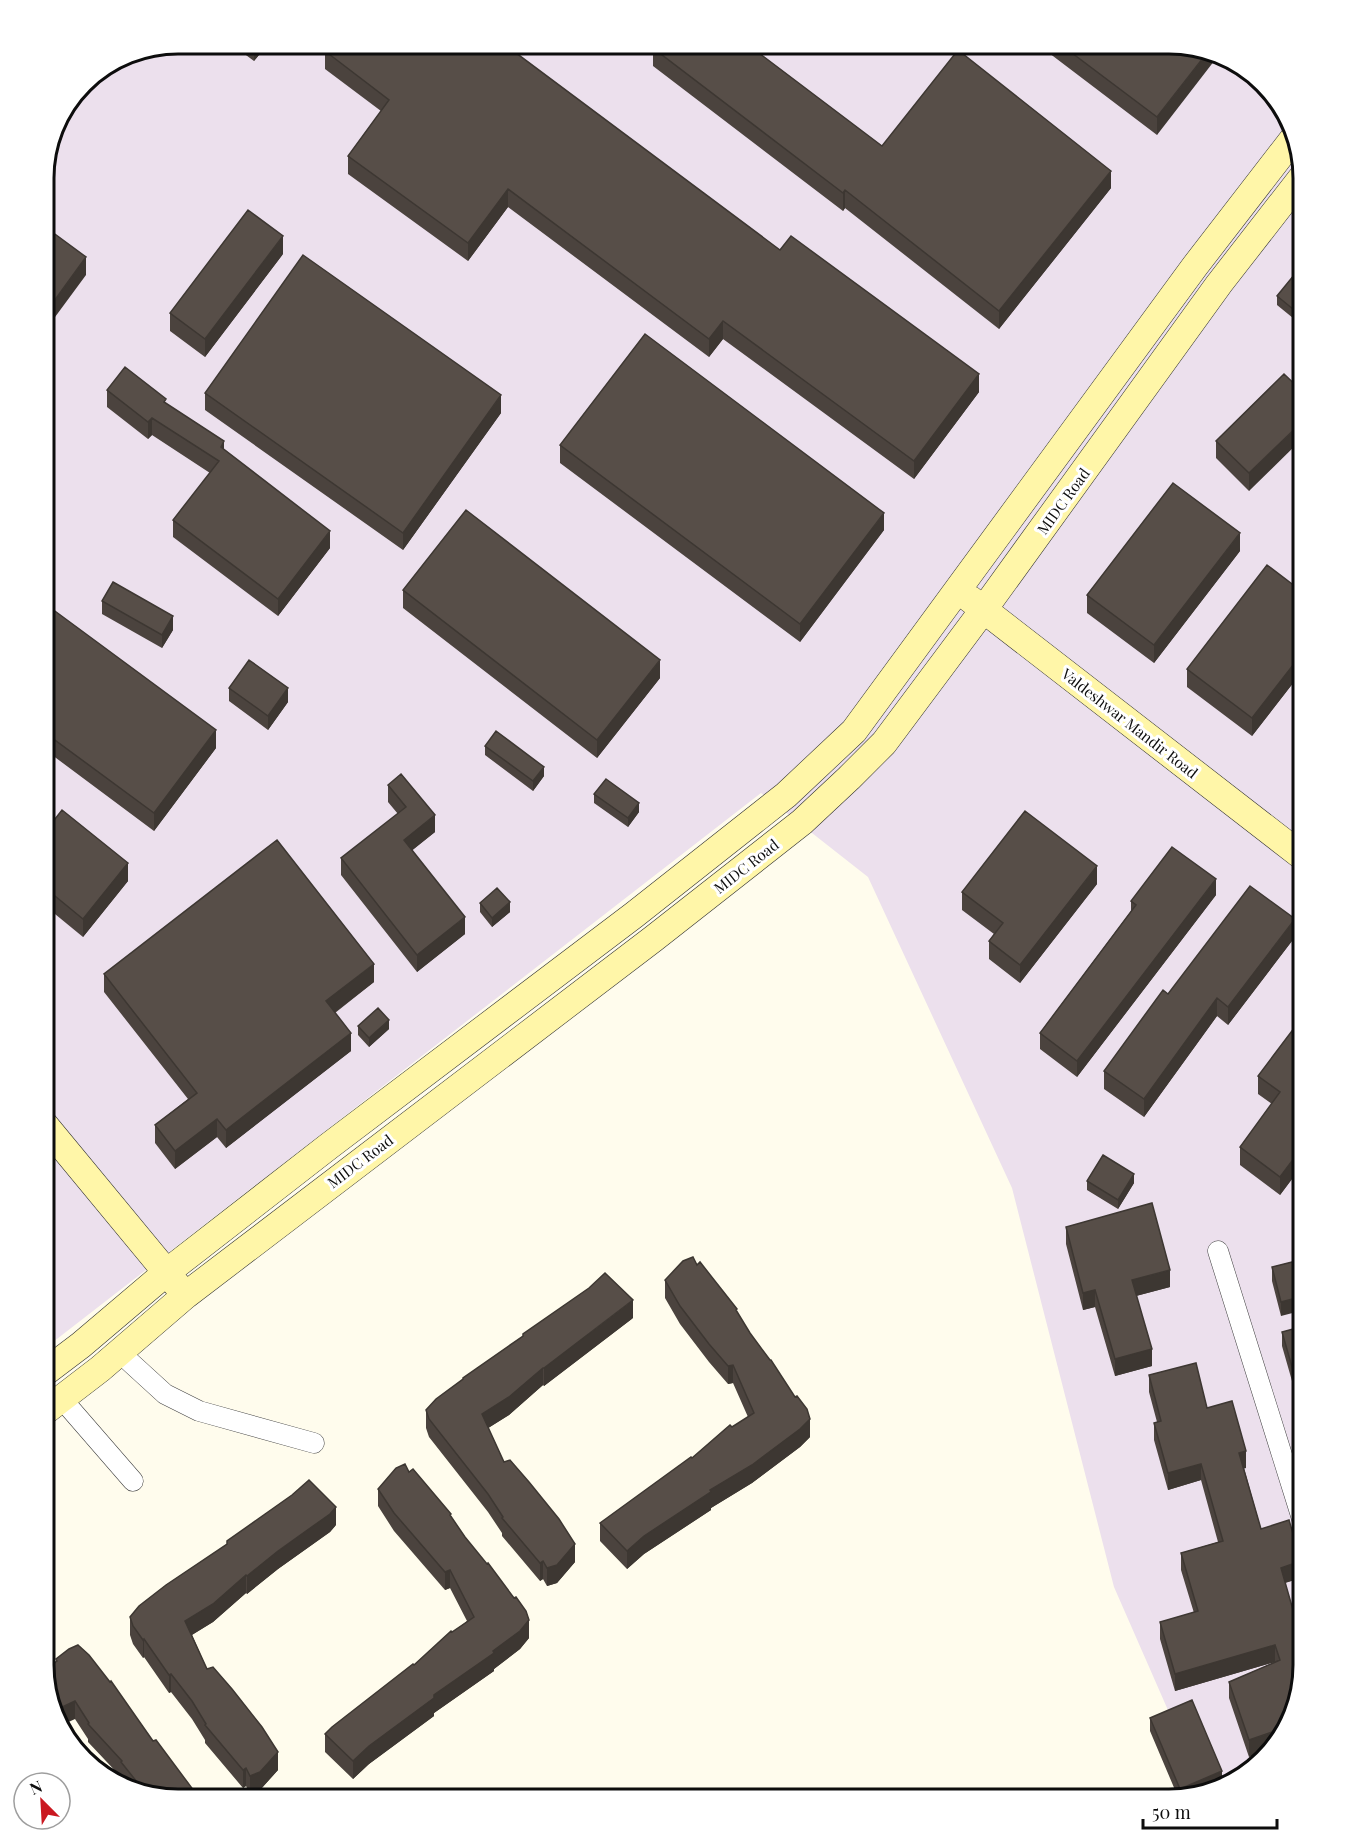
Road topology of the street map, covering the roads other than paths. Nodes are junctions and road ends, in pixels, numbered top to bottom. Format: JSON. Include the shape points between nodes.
{"nodes":[{"id":1,"x":1289,"y":145,"type":"edge"},
{"id":2,"x":1293,"y":189,"type":"edge"},
{"id":3,"x":957,"y":590,"type":"junction"},
{"id":4,"x":984,"y":609,"type":"junction"},
{"id":5,"x":1293,"y":848,"type":"edge"},
{"id":6,"x":54,"y":1136,"type":"edge"},
{"id":7,"x":1218,"y":1251,"type":"dead end"},
{"id":8,"x":166,"y":1272,"type":"junction"},
{"id":9,"x":186,"y":1295,"type":"junction"},
{"id":10,"x":120,"y":1352,"type":"junction"},
{"id":11,"x":54,"y":1365,"type":"edge"},
{"id":12,"x":54,"y":1403,"type":"edge"},
{"id":13,"x":54,"y":1407,"type":"edge"},
{"id":14,"x":314,"y":1443,"type":"dead end"},
{"id":15,"x":133,"y":1481,"type":"dead end"},
{"id":16,"x":1293,"y":1487,"type":"edge"}],
"edges":[{"from":1,"to":3,"type":"main road","name":"MIDC Road"},
{"from":2,"to":4,"type":"main road","name":"MIDC Road","via":[[1219,284]]},
{"from":3,"to":4,"type":"main road","name":"Valdeshwar Mandir Road"},
{"from":3,"to":8,"type":"main road","name":"MIDC Road","via":[[854,731],[786,795]]},
{"from":4,"to":5,"type":"main road","name":"Valdeshwar Mandir Road"},
{"from":4,"to":9,"type":"main road","name":"MIDC Road","via":[[884,743],[802,822]]},
{"from":6,"to":8,"type":"main road"},
{"from":7,"to":16,"type":"street"},
{"from":8,"to":9,"type":"main road"},
{"from":8,"to":11,"type":"main road","name":"MIDC Road"},
{"from":9,"to":10,"type":"main road","name":"MIDC Road"},
{"from":10,"to":12,"type":"main road","name":"MIDC Road"},
{"from":10,"to":14,"type":"street","via":[[165,1394],[199,1411]]},
{"from":13,"to":15,"type":"street"}]}
